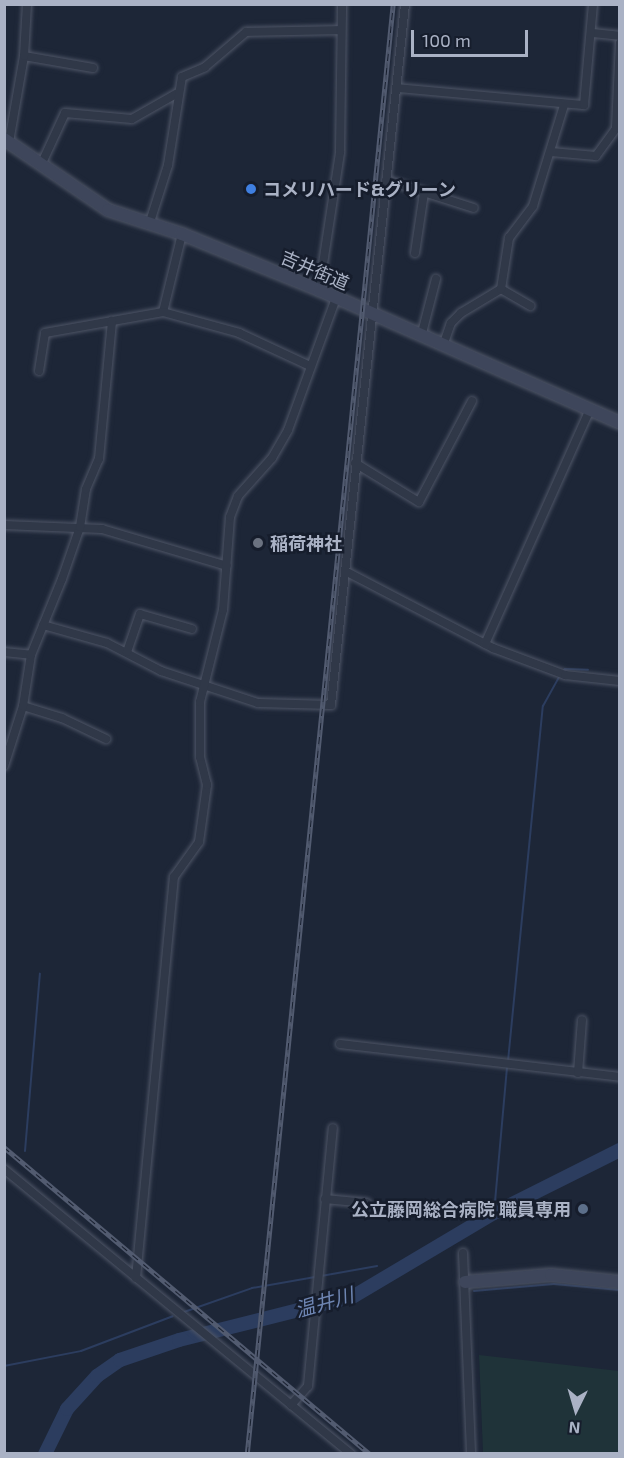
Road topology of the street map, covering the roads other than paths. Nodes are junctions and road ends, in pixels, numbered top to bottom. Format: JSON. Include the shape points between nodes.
{"nodes":[{"id":1,"x":27,"y":4,"type":"edge"},
{"id":2,"x":342,"y":4,"type":"edge"},
{"id":3,"x":405,"y":4,"type":"edge"},
{"id":4,"x":593,"y":4,"type":"edge"},
{"id":5,"x":340,"y":30,"type":"junction"},
{"id":6,"x":592,"y":33,"type":"junction"},
{"id":7,"x":620,"y":36,"type":"edge"},
{"id":8,"x":620,"y":43,"type":"edge"},
{"id":9,"x":24,"y":56,"type":"junction"},
{"id":10,"x":93,"y":68,"type":"dead end"},
{"id":11,"x":397,"y":88,"type":"junction"},
{"id":12,"x":176,"y":94,"type":"junction"},
{"id":13,"x":564,"y":105,"type":"junction"},
{"id":14,"x":7,"y":140,"type":"edge"},
{"id":15,"x":551,"y":152,"type":"junction"},
{"id":16,"x":41,"y":165,"type":"junction"},
{"id":17,"x":386,"y":180,"type":"junction"},
{"id":18,"x":424,"y":193,"type":"junction"},
{"id":19,"x":474,"y":208,"type":"dead end"},
{"id":20,"x":149,"y":225,"type":"junction"},
{"id":21,"x":182,"y":234,"type":"junction"},
{"id":22,"x":415,"y":253,"type":"dead end"},
{"id":23,"x":436,"y":279,"type":"dead end"},
{"id":24,"x":319,"y":290,"type":"junction"},
{"id":25,"x":501,"y":290,"type":"junction"},
{"id":26,"x":336,"y":298,"type":"junction"},
{"id":27,"x":530,"y":306,"type":"dead end"},
{"id":28,"x":163,"y":312,"type":"junction"},
{"id":29,"x":371,"y":313,"type":"junction"},
{"id":30,"x":112,"y":321,"type":"junction"},
{"id":31,"x":422,"y":333,"type":"junction"},
{"id":32,"x":444,"y":343,"type":"junction"},
{"id":33,"x":310,"y":366,"type":"junction"},
{"id":34,"x":39,"y":371,"type":"dead end"},
{"id":35,"x":472,"y":400,"type":"dead end"},
{"id":36,"x":590,"y":409,"type":"junction"},
{"id":37,"x":620,"y":423,"type":"edge"},
{"id":38,"x":355,"y":463,"type":"junction"},
{"id":39,"x":4,"y":525,"type":"edge"},
{"id":40,"x":80,"y":527,"type":"junction"},
{"id":41,"x":227,"y":566,"type":"junction"},
{"id":42,"x":347,"y":572,"type":"junction"},
{"id":43,"x":43,"y":625,"type":"junction"},
{"id":44,"x":192,"y":629,"type":"dead end"},
{"id":45,"x":485,"y":644,"type":"junction"},
{"id":46,"x":4,"y":652,"type":"edge"},
{"id":47,"x":128,"y":652,"type":"junction"},
{"id":48,"x":31,"y":655,"type":"junction"},
{"id":49,"x":620,"y":681,"type":"edge"},
{"id":50,"x":205,"y":685,"type":"junction"},
{"id":51,"x":23,"y":706,"type":"junction"},
{"id":52,"x":106,"y":740,"type":"dead end"},
{"id":53,"x":4,"y":766,"type":"edge"},
{"id":54,"x":582,"y":1020,"type":"dead end"},
{"id":55,"x":340,"y":1044,"type":"dead end"},
{"id":56,"x":578,"y":1073,"type":"junction"},
{"id":57,"x":620,"y":1077,"type":"edge"},
{"id":58,"x":333,"y":1128,"type":"dead end"},
{"id":59,"x":4,"y":1169,"type":"edge"},
{"id":60,"x":325,"y":1199,"type":"junction"},
{"id":61,"x":367,"y":1203,"type":"dead end"},
{"id":62,"x":463,"y":1253,"type":"dead end"},
{"id":63,"x":136,"y":1278,"type":"junction"},
{"id":64,"x":465,"y":1282,"type":"junction"},
{"id":65,"x":620,"y":1282,"type":"edge"},
{"id":66,"x":291,"y":1405,"type":"junction"},
{"id":67,"x":351,"y":1454,"type":"edge"},
{"id":68,"x":471,"y":1454,"type":"edge"}],
"edges":[{"from":1,"to":9,"type":"street"},
{"from":2,"to":5,"type":"street"},
{"from":3,"to":11,"type":"street"},
{"from":4,"to":6,"type":"street"},
{"from":5,"to":12,"type":"street","via":[[246,32],[205,66],[182,77]]},
{"from":5,"to":24,"type":"street","via":[[339,152]]},
{"from":6,"to":7,"type":"street"},
{"from":6,"to":13,"type":"street","via":[[584,105]]},
{"from":8,"to":15,"type":"street","via":[[616,128],[596,156]]},
{"from":9,"to":10,"type":"street"},
{"from":9,"to":14,"type":"street"},
{"from":11,"to":13,"type":"street"},
{"from":11,"to":17,"type":"street"},
{"from":12,"to":16,"type":"street","via":[[132,119],[65,112]]},
{"from":12,"to":20,"type":"street","via":[[168,165]]},
{"from":13,"to":15,"type":"street"},
{"from":14,"to":16,"type":"main road","name":"吉井街道"},
{"from":15,"to":25,"type":"street","via":[[533,206],[509,238]]},
{"from":16,"to":20,"type":"main road","name":"吉井街道","via":[[93,202]]},
{"from":17,"to":18,"type":"street"},
{"from":17,"to":29,"type":"street"},
{"from":18,"to":19,"type":"street"},
{"from":18,"to":22,"type":"street"},
{"from":20,"to":21,"type":"main road","name":"吉井街道"},
{"from":21,"to":24,"type":"main road","name":"吉井街道"},
{"from":21,"to":28,"type":"street"},
{"from":23,"to":31,"type":"street"},
{"from":24,"to":26,"type":"main road","name":"吉井街道"},
{"from":25,"to":27,"type":"street"},
{"from":25,"to":32,"type":"street","via":[[461,313],[451,323]]},
{"from":26,"to":29,"type":"main road","name":"吉井街道"},
{"from":26,"to":33,"type":"street"},
{"from":28,"to":30,"type":"street"},
{"from":28,"to":33,"type":"street","via":[[239,333]]},
{"from":29,"to":31,"type":"main road","name":"吉井街道"},
{"from":29,"to":38,"type":"street"},
{"from":30,"to":34,"type":"street","via":[[45,333]]},
{"from":30,"to":40,"type":"street","via":[[99,459],[86,489]]},
{"from":31,"to":32,"type":"main road","name":"吉井街道"},
{"from":32,"to":36,"type":"main road","name":"吉井街道"},
{"from":33,"to":41,"type":"street","via":[[288,430],[272,458],[238,496],[230,517]]},
{"from":35,"to":38,"type":"street","via":[[419,502]]},
{"from":36,"to":37,"type":"main road","name":"吉井街道"},
{"from":36,"to":45,"type":"street"},
{"from":38,"to":42,"type":"street"},
{"from":39,"to":40,"type":"street","via":[[58,531]]},
{"from":40,"to":41,"type":"street"},
{"from":40,"to":43,"type":"street"},
{"from":41,"to":50,"type":"street","via":[[223,610]]},
{"from":42,"to":45,"type":"street"},
{"from":42,"to":50,"type":"street","via":[[331,705],[258,703]]},
{"from":43,"to":47,"type":"street"},
{"from":43,"to":48,"type":"street"},
{"from":44,"to":47,"type":"street","via":[[140,614]]},
{"from":45,"to":49,"type":"street","via":[[565,675]]},
{"from":46,"to":48,"type":"street"},
{"from":47,"to":50,"type":"street","via":[[161,671]]},
{"from":48,"to":51,"type":"street"},
{"from":50,"to":63,"type":"street","via":[[199,721],[207,785],[204,812],[199,842],[174,878]]},
{"from":51,"to":52,"type":"street","via":[[62,718]]},
{"from":51,"to":53,"type":"street"},
{"from":54,"to":56,"type":"street"},
{"from":55,"to":56,"type":"street"},
{"from":56,"to":57,"type":"street"},
{"from":58,"to":60,"type":"street"},
{"from":59,"to":63,"type":"street"},
{"from":60,"to":61,"type":"street"},
{"from":60,"to":66,"type":"street","via":[[308,1386]]},
{"from":62,"to":64,"type":"street"},
{"from":63,"to":66,"type":"street"},
{"from":64,"to":65,"type":"main road","via":[[551,1275]]},
{"from":64,"to":68,"type":"street"},
{"from":66,"to":67,"type":"street"}]}
